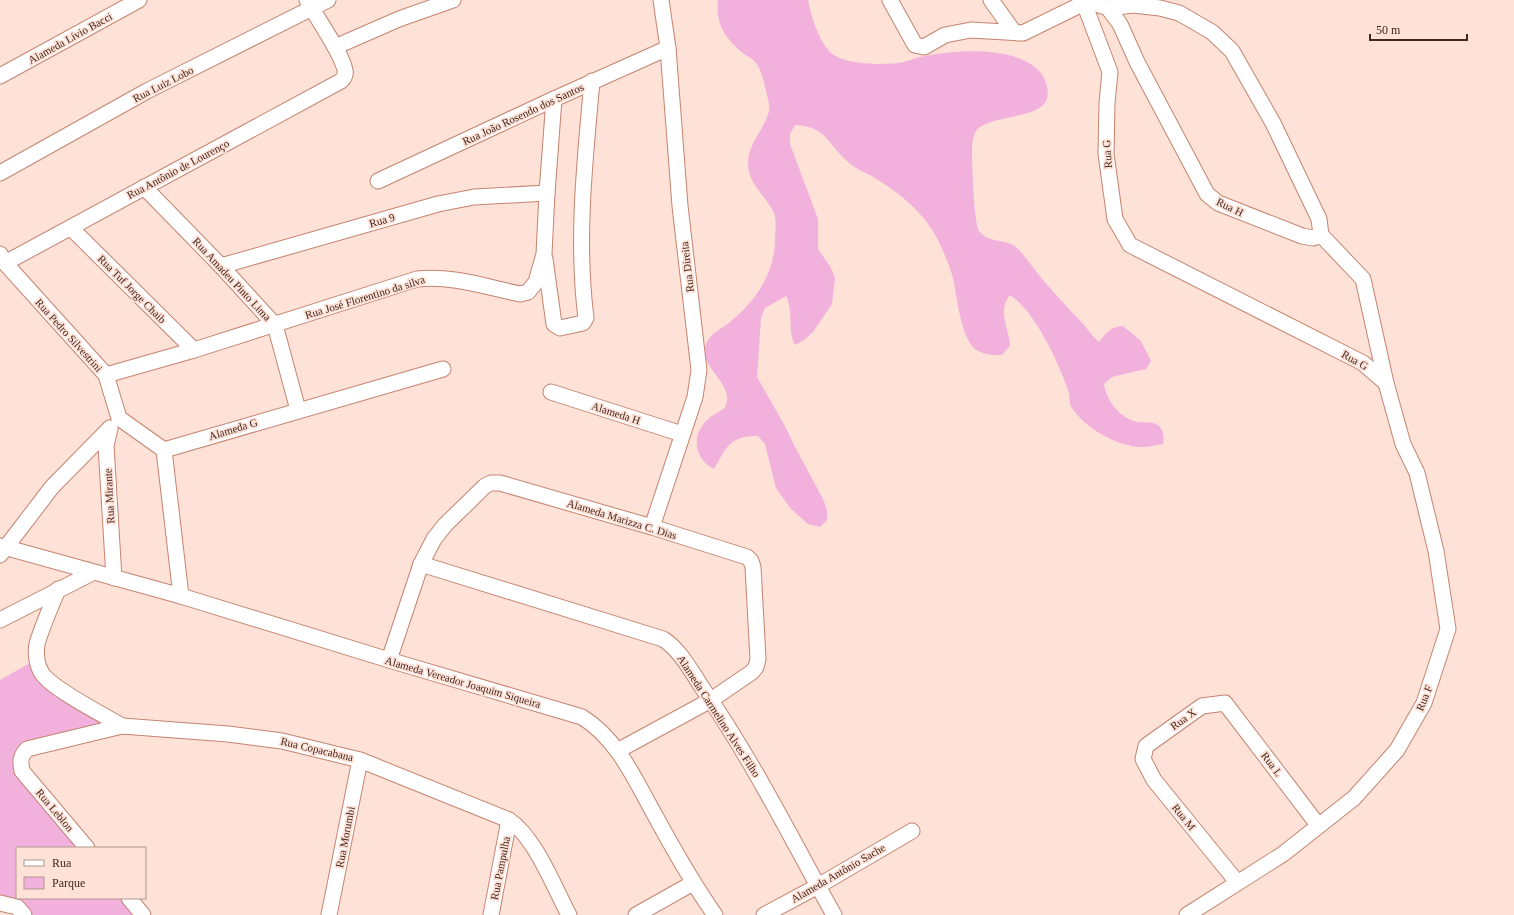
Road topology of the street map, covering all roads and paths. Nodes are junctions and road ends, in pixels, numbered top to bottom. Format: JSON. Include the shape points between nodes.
{"nodes":[{"id":1,"x":139,"y":0,"type":"edge"},
{"id":2,"x":328,"y":0,"type":"edge"},
{"id":3,"x":453,"y":0,"type":"edge"},
{"id":4,"x":661,"y":0,"type":"edge"},
{"id":5,"x":890,"y":0,"type":"edge"},
{"id":6,"x":991,"y":0,"type":"edge"},
{"id":7,"x":1084,"y":2,"type":"edge"},
{"id":8,"x":310,"y":4,"type":"edge"},
{"id":9,"x":1108,"y":8,"type":"junction"},
{"id":10,"x":1018,"y":33,"type":"junction"},
{"id":11,"x":335,"y":47,"type":"junction"},
{"id":12,"x":668,"y":48,"type":"junction"},
{"id":13,"x":0,"y":76,"type":"edge"},
{"id":14,"x":592,"y":82,"type":"junction"},
{"id":15,"x":554,"y":99,"type":"junction"},
{"id":16,"x":0,"y":173,"type":"edge"},
{"id":17,"x":378,"y":181,"type":"dead end"},
{"id":18,"x":144,"y":188,"type":"junction"},
{"id":19,"x":546,"y":193,"type":"junction"},
{"id":20,"x":71,"y":228,"type":"junction"},
{"id":21,"x":1321,"y":235,"type":"junction"},
{"id":22,"x":544,"y":254,"type":"junction"},
{"id":23,"x":2,"y":258,"type":"edge"},
{"id":24,"x":222,"y":266,"type":"junction"},
{"id":25,"x":275,"y":325,"type":"junction"},
{"id":26,"x":194,"y":350,"type":"junction"},
{"id":27,"x":443,"y":369,"type":"dead end"},
{"id":28,"x":106,"y":375,"type":"junction"},
{"id":29,"x":1386,"y":383,"type":"junction"},
{"id":30,"x":551,"y":392,"type":"dead end"},
{"id":31,"x":298,"y":410,"type":"junction"},
{"id":32,"x":115,"y":423,"type":"junction"},
{"id":33,"x":682,"y":434,"type":"junction"},
{"id":34,"x":164,"y":450,"type":"junction"},
{"id":35,"x":652,"y":527,"type":"junction"},
{"id":36,"x":2,"y":550,"type":"edge"},
{"id":37,"x":421,"y":564,"type":"junction"},
{"id":38,"x":92,"y":573,"type":"junction"},
{"id":39,"x":114,"y":578,"type":"junction"},
{"id":40,"x":58,"y":589,"type":"junction"},
{"id":41,"x":181,"y":596,"type":"junction"},
{"id":42,"x":0,"y":620,"type":"edge"},
{"id":43,"x":389,"y":660,"type":"junction"},
{"id":44,"x":711,"y":700,"type":"junction"},
{"id":45,"x":1225,"y":703,"type":"joint"},
{"id":46,"x":122,"y":726,"type":"junction"},
{"id":47,"x":1146,"y":746,"type":"joint"},
{"id":48,"x":619,"y":750,"type":"junction"},
{"id":49,"x":360,"y":760,"type":"junction"},
{"id":50,"x":22,"y":771,"type":"joint"},
{"id":51,"x":509,"y":820,"type":"junction"},
{"id":52,"x":1318,"y":825,"type":"junction"},
{"id":53,"x":912,"y":831,"type":"dead end"},
{"id":54,"x":86,"y":847,"type":"edge"},
{"id":55,"x":1237,"y":882,"type":"junction"},
{"id":56,"x":693,"y":883,"type":"junction"},
{"id":57,"x":818,"y":886,"type":"junction"},
{"id":58,"x":130,"y":899,"type":"edge"},
{"id":59,"x":0,"y":903,"type":"edge"},
{"id":60,"x":24,"y":915,"type":"edge"},
{"id":61,"x":143,"y":915,"type":"edge"},
{"id":62,"x":329,"y":915,"type":"edge"},
{"id":63,"x":491,"y":915,"type":"edge"},
{"id":64,"x":569,"y":915,"type":"edge"},
{"id":65,"x":636,"y":915,"type":"edge"},
{"id":66,"x":715,"y":915,"type":"edge"},
{"id":67,"x":764,"y":915,"type":"edge"},
{"id":68,"x":834,"y":915,"type":"edge"},
{"id":69,"x":1187,"y":915,"type":"edge"}],
"edges":[{"from":1,"to":13,"type":"street","name":"Alameda Lívio Bacci"},
{"from":2,"to":8,"type":"street","name":"Rua Luiz Lobo"},
{"from":3,"to":11,"type":"street","via":[[399,19]]},
{"from":4,"to":12,"type":"street","name":"Rua Direita"},
{"from":5,"to":10,"type":"street","via":[[915,45],[924,47],[945,35],[971,30]]},
{"from":6,"to":10,"type":"street","via":[[1014,32]]},
{"from":7,"to":9,"type":"street"},
{"from":7,"to":10,"type":"street","via":[[1023,33]]},
{"from":7,"to":29,"type":"street","name":"Rua G","via":[[1110,72],[1106,154],[1116,219],[1130,245],[1363,363]]},
{"from":8,"to":11,"type":"street"},
{"from":8,"to":16,"type":"street","name":"Rua Luiz Lobo"},
{"from":9,"to":21,"type":"street","name":"Rua H","via":[[1123,30],[1137,62],[1207,194],[1218,203],[1302,236],[1313,238]]},
{"from":9,"to":21,"type":"street","via":[[1133,5],[1179,13],[1212,32],[1232,51],[1273,123],[1319,219]]},
{"from":11,"to":18,"type":"street","name":"Rua Antônio de Lourenço","via":[[345,70],[341,82]]},
{"from":12,"to":14,"type":"street","name":"Rua João Rosendo dos Santos"},
{"from":12,"to":33,"type":"street","name":"Rua Direita","via":[[680,206],[699,370],[695,397]]},
{"from":14,"to":15,"type":"street","name":"Rua João Rosendo dos Santos"},
{"from":14,"to":22,"type":"street","via":[[580,250],[586,318],[583,323],[560,328],[554,324]]},
{"from":15,"to":17,"type":"street","name":"Rua João Rosendo dos Santos"},
{"from":15,"to":19,"type":"street","name":"Rua José Florentino da silva"},
{"from":18,"to":20,"type":"street","name":"Rua Antônio de Lourenço"},
{"from":18,"to":24,"type":"street","name":"Rua Amadeu Pinto Lima"},
{"from":19,"to":22,"type":"street","name":"Rua José Florentino da silva"},
{"from":19,"to":24,"type":"street","name":"Rua 9","via":[[474,197],[438,204]]},
{"from":20,"to":23,"type":"street","name":"Rua Antônio de Lourenço"},
{"from":20,"to":26,"type":"street","name":"Rua Tuf Jorge Chaib"},
{"from":21,"to":29,"type":"street","via":[[1363,279]]},
{"from":22,"to":25,"type":"street","name":"Rua José Florentino da silva","via":[[536,282],[525,294],[433,277],[417,279]]},
{"from":23,"to":28,"type":"street","name":"Rua Pedro Silvestrini"},
{"from":24,"to":25,"type":"street","name":"Rua Amadeu Pinto Lima"},
{"from":25,"to":26,"type":"street","name":"Rua José Florentino da silva"},
{"from":25,"to":31,"type":"street","name":"Rua Amadeu Pinto Lima"},
{"from":26,"to":28,"type":"street","name":"Rua José Florentino da silva"},
{"from":27,"to":31,"type":"street","name":"Alameda G"},
{"from":28,"to":32,"type":"street","name":"Rua Pedro Silvestrini"},
{"from":29,"to":52,"type":"street","name":"Rua F","via":[[1403,444],[1417,473],[1436,551],[1448,629],[1424,703],[1397,750],[1354,798]]},
{"from":30,"to":33,"type":"street","name":"Alameda H"},
{"from":31,"to":34,"type":"street","name":"Alameda G"},
{"from":32,"to":34,"type":"street"},
{"from":32,"to":36,"type":"street","via":[[52,487]]},
{"from":32,"to":39,"type":"street","name":"Rua Mirante","via":[[106,446]]},
{"from":33,"to":35,"type":"street","name":"Rua Direita"},
{"from":34,"to":41,"type":"street"},
{"from":35,"to":37,"type":"street","name":"Alameda Marizza C. Dias","via":[[500,483],[491,483],[445,525],[434,539]]},
{"from":35,"to":44,"type":"street","name":"Alameda Marizza C. Dias","via":[[747,557],[754,567],[758,659],[756,667]]},
{"from":36,"to":38,"type":"street","name":"Alameda Vereador Joaquim Siqueira"},
{"from":37,"to":43,"type":"street"},
{"from":37,"to":44,"type":"street","name":"Alameda Carmelino Alves Filho","via":[[663,639],[673,645]]},
{"from":38,"to":39,"type":"street","name":"Alameda Vereador Joaquim Siqueira"},
{"from":38,"to":40,"type":"street"},
{"from":39,"to":41,"type":"street","name":"Alameda Vereador Joaquim Siqueira"},
{"from":40,"to":42,"type":"street"},
{"from":40,"to":46,"type":"street","via":[[38,644],[36,654],[39,666],[44,676],[55,685]]},
{"from":41,"to":43,"type":"street","name":"Alameda Vereador Joaquim Siqueira"},
{"from":43,"to":48,"type":"street","name":"Alameda Vereador Joaquim Siqueira","via":[[582,717],[595,725]]},
{"from":44,"to":48,"type":"street"},
{"from":44,"to":57,"type":"street","name":"Alameda Carmelino Alves Filho","via":[[774,803]]},
{"from":45,"to":47,"type":"street","name":"Rua X","via":[[1202,706]]},
{"from":45,"to":52,"type":"street","name":"Rua L"},
{"from":46,"to":49,"type":"street","name":"Rua Copacabana","via":[[282,741]]},
{"from":46,"to":50,"type":"street","name":"Rua Copacabana","via":[[27,749],[20,762]]},
{"from":47,"to":55,"type":"street","name":"Rua M","via":[[1143,759],[1154,780]]},
{"from":48,"to":56,"type":"street","name":"Alameda Vereador Joaquim Siqueira"},
{"from":49,"to":51,"type":"street","name":"Rua Copacabana"},
{"from":49,"to":62,"type":"street","name":"Rua Morumbi"},
{"from":50,"to":54,"type":"street","name":"Rua Leblon"},
{"from":51,"to":63,"type":"street","name":"Rua Pampulha"},
{"from":51,"to":64,"type":"street","name":"Rua Copacabana","via":[[522,831],[535,850]]},
{"from":52,"to":55,"type":"street","name":"Rua F","via":[[1282,854]]},
{"from":53,"to":57,"type":"street","name":"Alameda Antônio Sache"},
{"from":55,"to":69,"type":"street","name":"Rua F"},
{"from":56,"to":65,"type":"street"},
{"from":56,"to":66,"type":"street","name":"Alameda Vereador Joaquim Siqueira"},
{"from":57,"to":67,"type":"street","name":"Alameda Antônio Sache"},
{"from":57,"to":68,"type":"street","name":"Alameda Carmelino Alves Filho"},
{"from":58,"to":61,"type":"street"},
{"from":59,"to":60,"type":"street","via":[[17,907]]}]}
